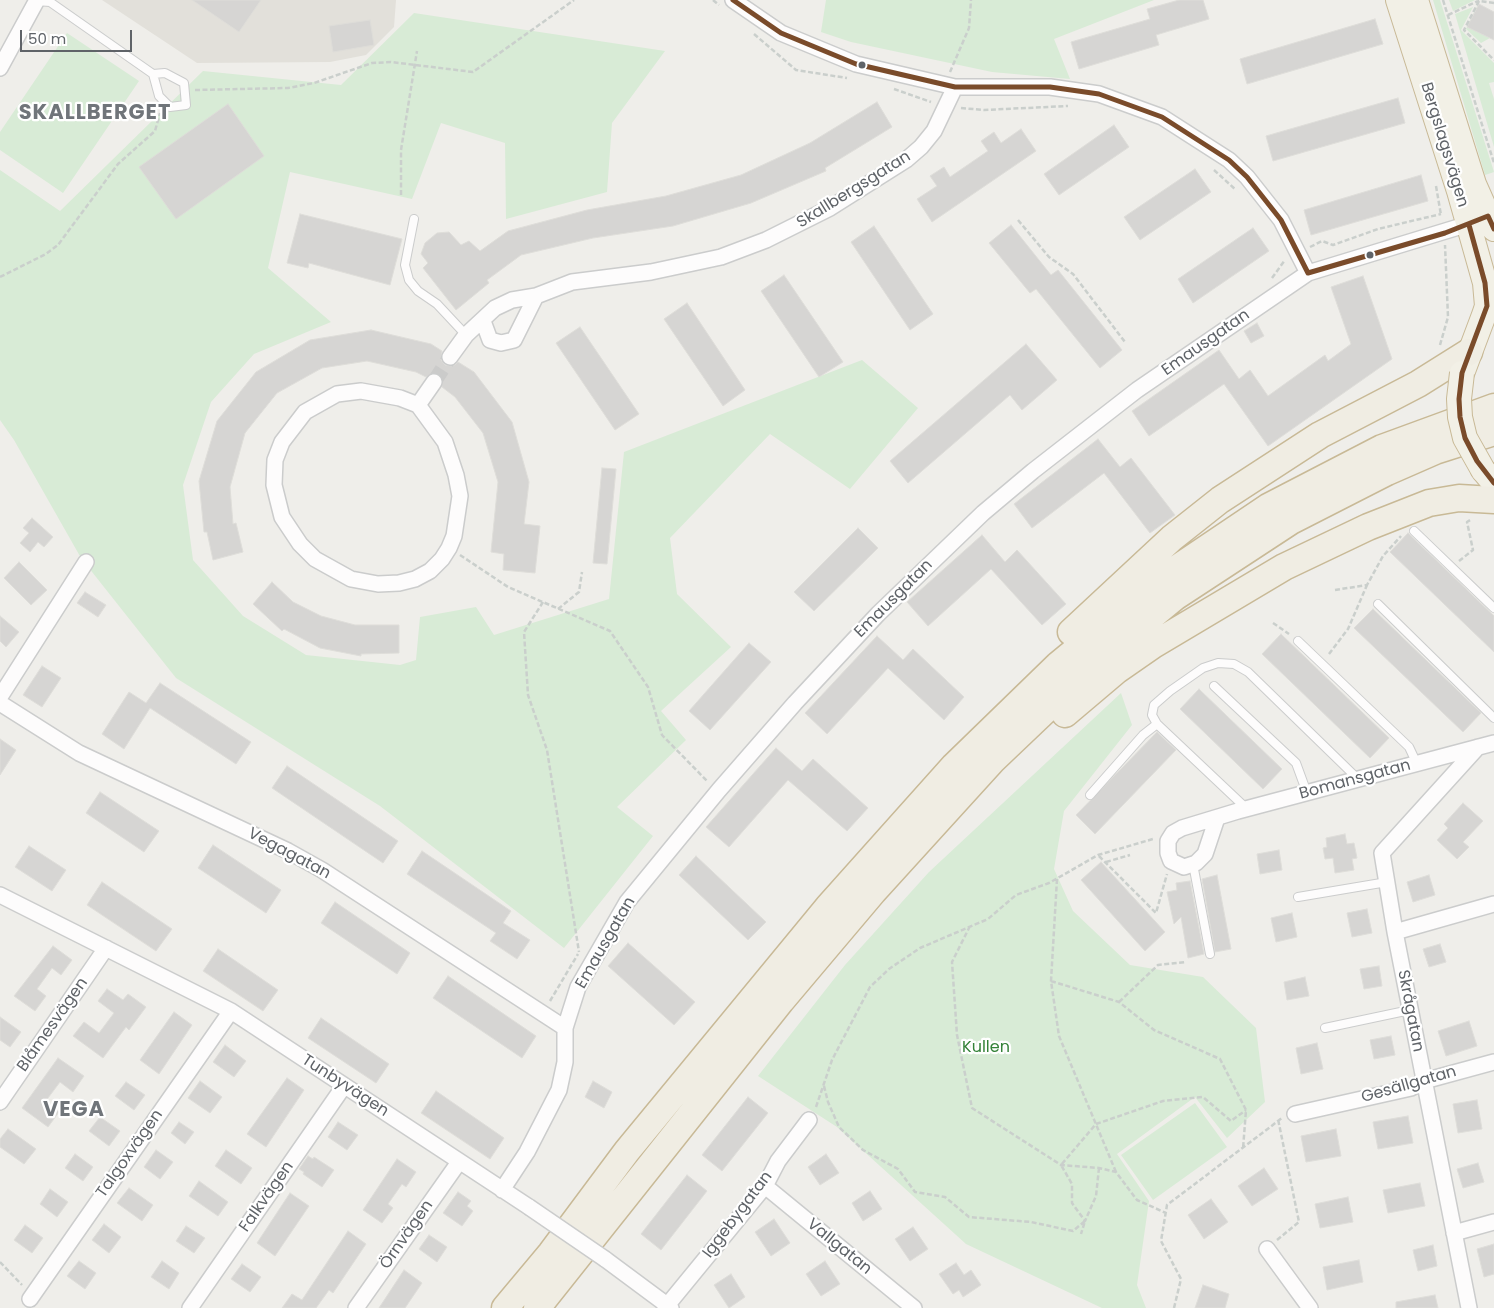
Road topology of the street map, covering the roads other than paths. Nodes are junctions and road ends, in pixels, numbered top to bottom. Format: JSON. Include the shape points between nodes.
{"nodes":[{"id":1,"x":36,"y":0,"type":"edge"},
{"id":2,"x":733,"y":0,"type":"edge"},
{"id":3,"x":1398,"y":0,"type":"edge"},
{"id":4,"x":1416,"y":0,"type":"edge"},
{"id":5,"x":0,"y":68,"type":"edge"},
{"id":6,"x":153,"y":74,"type":"junction"},
{"id":7,"x":955,"y":87,"type":"junction"},
{"id":8,"x":414,"y":219,"type":"dead end"},
{"id":9,"x":1486,"y":221,"type":"edge"},
{"id":10,"x":1308,"y":273,"type":"junction"},
{"id":11,"x":536,"y":296,"type":"junction"},
{"id":12,"x":483,"y":321,"type":"junction"},
{"id":13,"x":1494,"y":330,"type":"edge"},
{"id":14,"x":466,"y":335,"type":"junction"},
{"id":15,"x":450,"y":357,"type":"tunnel mouth"},
{"id":16,"x":1462,"y":360,"type":"junction"},
{"id":17,"x":434,"y":382,"type":"tunnel mouth"},
{"id":18,"x":418,"y":405,"type":"junction"},
{"id":19,"x":1494,"y":407,"type":"edge"},
{"id":20,"x":1494,"y":432,"type":"edge"},
{"id":21,"x":1488,"y":477,"type":"edge"},
{"id":22,"x":1494,"y":500,"type":"edge"},
{"id":23,"x":1414,"y":531,"type":"road end"},
{"id":24,"x":86,"y":562,"type":"dead end"},
{"id":25,"x":1378,"y":604,"type":"dead end"},
{"id":26,"x":1494,"y":608,"type":"edge"},
{"id":27,"x":1298,"y":641,"type":"road end"},
{"id":28,"x":1214,"y":686,"type":"dead end"},
{"id":29,"x":0,"y":697,"type":"edge"},
{"id":30,"x":0,"y":703,"type":"edge"},
{"id":31,"x":1010,"y":710,"type":"junction"},
{"id":32,"x":1494,"y":718,"type":"edge"},
{"id":33,"x":1157,"y":724,"type":"junction"},
{"id":34,"x":1494,"y":743,"type":"edge"},
{"id":35,"x":1478,"y":747,"type":"junction"},
{"id":36,"x":1417,"y":764,"type":"junction"},
{"id":37,"x":979,"y":775,"type":"junction"},
{"id":38,"x":1358,"y":779,"type":"junction"},
{"id":39,"x":1307,"y":793,"type":"junction"},
{"id":40,"x":1090,"y":795,"type":"dead end"},
{"id":41,"x":1247,"y":809,"type":"junction"},
{"id":42,"x":1217,"y":818,"type":"junction"},
{"id":43,"x":1194,"y":864,"type":"junction"},
{"id":44,"x":1387,"y":882,"type":"junction"},
{"id":45,"x":0,"y":895,"type":"edge"},
{"id":46,"x":1298,"y":897,"type":"dead end"},
{"id":47,"x":1494,"y":904,"type":"edge"},
{"id":48,"x":1395,"y":932,"type":"junction"},
{"id":49,"x":106,"y":948,"type":"junction"},
{"id":50,"x":1210,"y":954,"type":"dead end"},
{"id":51,"x":1410,"y":1010,"type":"junction"},
{"id":52,"x":231,"y":1011,"type":"junction"},
{"id":53,"x":565,"y":1028,"type":"junction"},
{"id":54,"x":1325,"y":1028,"type":"dead end"},
{"id":55,"x":1494,"y":1062,"type":"edge"},
{"id":56,"x":1424,"y":1081,"type":"junction"},
{"id":57,"x":344,"y":1086,"type":"junction"},
{"id":58,"x":0,"y":1102,"type":"edge"},
{"id":59,"x":1295,"y":1114,"type":"road end"},
{"id":60,"x":809,"y":1120,"type":"road end"},
{"id":61,"x":459,"y":1162,"type":"junction"},
{"id":62,"x":765,"y":1186,"type":"junction"},
{"id":63,"x":502,"y":1190,"type":"junction"},
{"id":64,"x":1494,"y":1222,"type":"edge"},
{"id":65,"x":1454,"y":1233,"type":"junction"},
{"id":66,"x":1267,"y":1249,"type":"road end"},
{"id":67,"x":30,"y":1298,"type":"dead end"},
{"id":68,"x":668,"y":1307,"type":"edge"},
{"id":69,"x":190,"y":1308,"type":"edge"},
{"id":70,"x":356,"y":1308,"type":"edge"},
{"id":71,"x":504,"y":1308,"type":"edge"},
{"id":72,"x":537,"y":1308,"type":"edge"},
{"id":73,"x":914,"y":1308,"type":"edge"},
{"id":74,"x":1310,"y":1308,"type":"edge"},
{"id":75,"x":1468,"y":1308,"type":"edge"}],
"edges":[{"from":1,"to":5,"type":"street"},
{"from":1,"to":6,"type":"lane","via":[[50,2]]},
{"from":2,"to":7,"type":"street","via":[[781,32],[856,64]]},
{"from":3,"to":9,"type":"highway","name":"Bergslagsvägen"},
{"from":4,"to":9,"type":"highway","name":"Bergslagsvägen"},
{"from":6,"to":6,"type":"lane","via":[[159,96],[170,107],[186,105],[184,83],[165,73]]},
{"from":7,"to":10,"type":"street","via":[[1050,88],[1098,94],[1162,117],[1222,156],[1246,177],[1281,220]]},
{"from":7,"to":11,"type":"street","name":"Skallbergsgatan","via":[[934,131],[921,147],[830,208],[799,224],[721,257],[651,272],[572,282]]},
{"from":8,"to":14,"type":"lane","via":[[405,264],[409,280],[449,315]]},
{"from":9,"to":10,"type":"street","name":"Emausgatan"},
{"from":9,"to":16,"type":"highway","name":"Bergslagsvägen","via":[[1484,315]]},
{"from":10,"to":53,"type":"street","name":"Emausgatan","via":[[1137,390],[1033,471],[925,567],[866,626],[725,783],[627,902],[578,987]]},
{"from":11,"to":12,"type":"street","name":"Skallbergsgatan","via":[[512,300],[495,308]]},
{"from":11,"to":12,"type":"street","via":[[514,340],[501,343],[490,340]]},
{"from":12,"to":14,"type":"street","name":"Skallbergsgatan"},
{"from":13,"to":16,"type":"highway"},
{"from":14,"to":15,"type":"street","name":"Skallbergsgatan"},
{"from":16,"to":21,"type":"highway","name":"Bergslagsvägen","bridge":true,"via":[[1460,417],[1465,438]]},
{"from":16,"to":31,"type":"highway","via":[[1291,452],[1188,524],[1108,596],[1010,692]]},
{"from":17,"to":18,"type":"street"},
{"from":18,"to":18,"type":"street","via":[[362,391],[336,394],[304,412],[282,442],[275,460],[274,486],[282,516],[300,544],[315,559],[350,579],[378,584],[415,579],[442,560],[454,536],[460,496],[456,475],[445,442]]},
{"from":19,"to":31,"type":"highway","via":[[1382,448],[1268,507],[1204,548],[1132,601]]},
{"from":20,"to":37,"type":"highway","via":[[1435,451],[1358,485],[1291,521],[1221,565],[1175,597],[1096,662]]},
{"from":22,"to":37,"type":"highway","via":[[1451,498],[1422,505],[1340,539],[1284,567],[1209,610],[1117,670],[1000,772]]},
{"from":23,"to":26,"type":"lane"},
{"from":24,"to":29,"type":"street"},
{"from":25,"to":32,"type":"lane"},
{"from":27,"to":36,"type":"lane","via":[[1409,746]]},
{"from":28,"to":39,"type":"lane","via":[[1296,763]]},
{"from":30,"to":53,"type":"street","name":"Vegagatan","via":[[79,753],[322,870]]},
{"from":31,"to":71,"type":"highway","via":[[913,810],[828,907],[627,1150],[551,1253]]},
{"from":33,"to":38,"type":"lane","via":[[1152,715],[1154,705],[1170,691],[1203,668],[1218,663],[1234,664],[1248,672]]},
{"from":33,"to":40,"type":"lane","via":[[1143,735]]},
{"from":33,"to":41,"type":"lane"},
{"from":34,"to":35,"type":"street","name":"Bomansgatan"},
{"from":35,"to":36,"type":"street","name":"Bomansgatan"},
{"from":35,"to":44,"type":"street","name":"Skrågatan","via":[[1382,853]]},
{"from":36,"to":38,"type":"street","name":"Bomansgatan"},
{"from":37,"to":72,"type":"highway","via":[[873,892],[788,993]]},
{"from":38,"to":39,"type":"street","name":"Bomansgatan"},
{"from":39,"to":41,"type":"street","name":"Bomansgatan"},
{"from":41,"to":42,"type":"street","name":"Bomansgatan"},
{"from":42,"to":43,"type":"street","via":[[1205,854]]},
{"from":42,"to":43,"type":"street","name":"Bomansgatan","via":[[1173,833],[1167,848],[1171,861],[1184,867]]},
{"from":43,"to":50,"type":"lane"},
{"from":44,"to":46,"type":"lane"},
{"from":44,"to":48,"type":"street","name":"Skrågatan"},
{"from":45,"to":49,"type":"street","name":"Tunbyvägen"},
{"from":47,"to":48,"type":"street"},
{"from":48,"to":51,"type":"street","name":"Skrågatan"},
{"from":49,"to":52,"type":"street","name":"Tunbyvägen"},
{"from":49,"to":58,"type":"street","name":"Blåmesvägen"},
{"from":51,"to":54,"type":"lane"},
{"from":51,"to":56,"type":"street","name":"Skrågatan"},
{"from":52,"to":57,"type":"street","name":"Tunbyvägen"},
{"from":52,"to":67,"type":"street","name":"Talgoxvägen"},
{"from":53,"to":63,"type":"street","name":"Emausgatan","via":[[565,1062],[559,1090],[527,1152]]},
{"from":55,"to":56,"type":"street","name":"Gesällgatan"},
{"from":56,"to":59,"type":"street","name":"Gesällgatan","via":[[1411,1088]]},
{"from":56,"to":65,"type":"street","name":"Skrågatan"},
{"from":57,"to":61,"type":"street","name":"Tunbyvägen"},
{"from":57,"to":69,"type":"street","name":"Falkvägen"},
{"from":60,"to":62,"type":"street","name":"Iggebygatan","via":[[778,1161]]},
{"from":61,"to":63,"type":"street","name":"Tunbyvägen"},
{"from":61,"to":70,"type":"street","name":"Örnvägen"},
{"from":62,"to":68,"type":"street","name":"Iggebygatan"},
{"from":62,"to":73,"type":"street","name":"Vallgatan"},
{"from":63,"to":68,"type":"street","name":"Tunbyvägen","bridge":true,"via":[[605,1258]]},
{"from":64,"to":65,"type":"street"},
{"from":65,"to":75,"type":"street","name":"Skrågatan"},
{"from":66,"to":74,"type":"street"}]}
